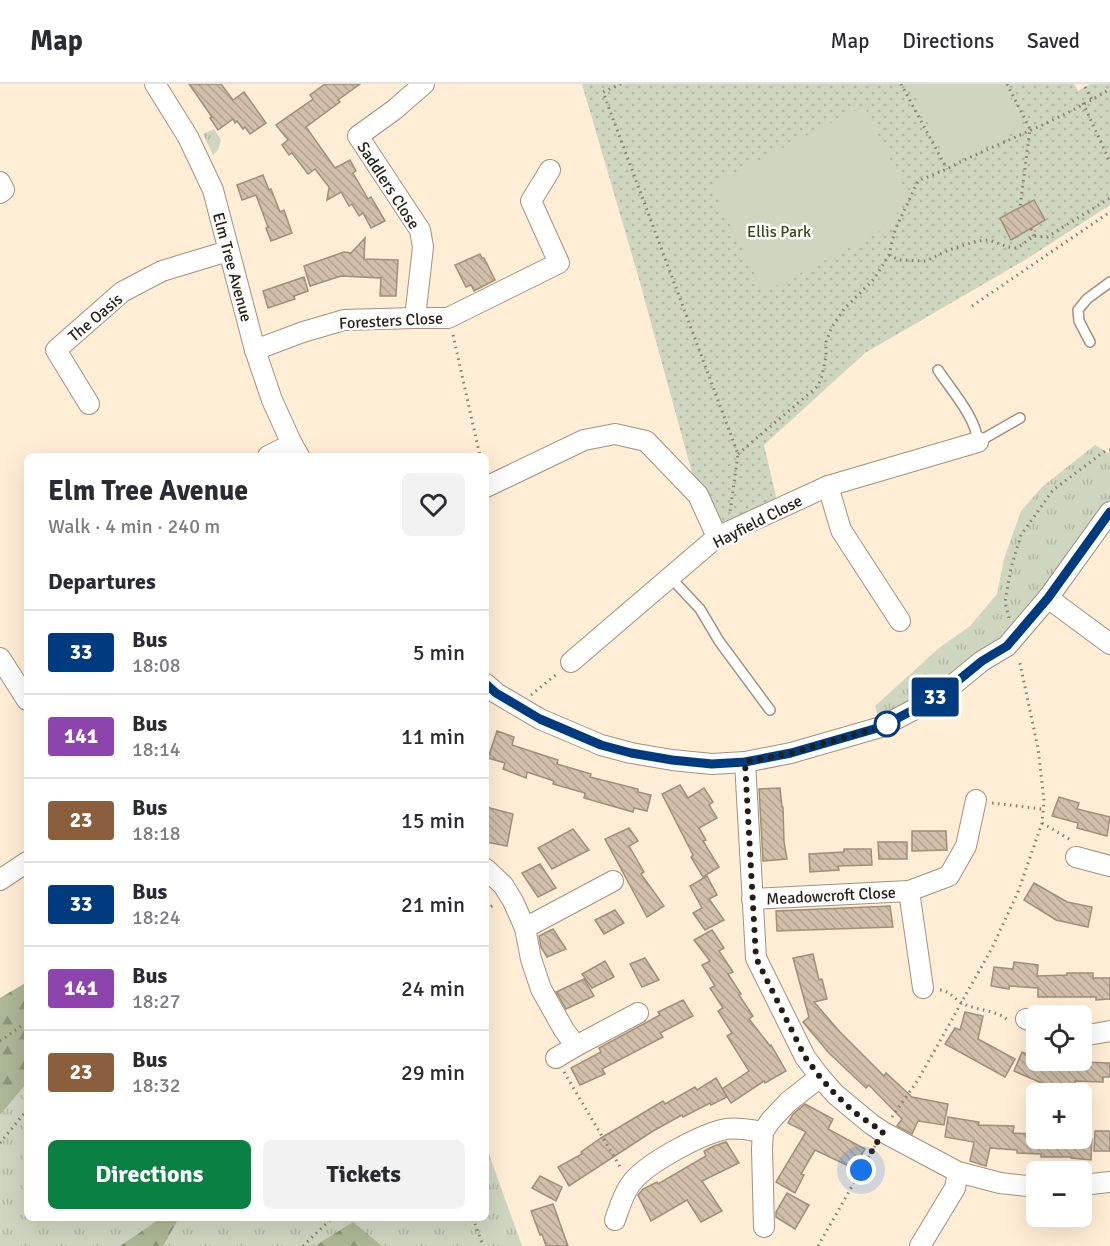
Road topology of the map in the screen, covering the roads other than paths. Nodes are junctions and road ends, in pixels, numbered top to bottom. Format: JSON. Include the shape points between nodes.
{"nodes":[{"id":1,"x":424,"y":84,"type":"edge"},
{"id":2,"x":159,"y":86,"type":"edge"},
{"id":3,"x":550,"y":170,"type":"dead end"},
{"id":4,"x":0,"y":182,"type":"edge"},
{"id":5,"x":0,"y":193,"type":"edge"},
{"id":6,"x":228,"y":251,"type":"junction"},
{"id":7,"x":1110,"y":282,"type":"edge"},
{"id":8,"x":415,"y":318,"type":"junction"},
{"id":9,"x":1090,"y":342,"type":"dead end"},
{"id":10,"x":255,"y":350,"type":"junction"},
{"id":11,"x":938,"y":370,"type":"dead end"},
{"id":12,"x":89,"y":404,"type":"dead end"},
{"id":13,"x":1020,"y":418,"type":"dead end"},
{"id":14,"x":978,"y":442,"type":"junction"},
{"id":15,"x":296,"y":450,"type":"edge"},
{"id":16,"x":828,"y":486,"type":"junction"},
{"id":17,"x":489,"y":487,"type":"edge"},
{"id":18,"x":1110,"y":512,"type":"edge"},
{"id":19,"x":722,"y":534,"type":"junction"},
{"id":20,"x":670,"y":577,"type":"junction"},
{"id":21,"x":1048,"y":598,"type":"junction"},
{"id":22,"x":900,"y":621,"type":"dead end"},
{"id":23,"x":1110,"y":644,"type":"edge"},
{"id":24,"x":0,"y":658,"type":"edge"},
{"id":25,"x":571,"y":662,"type":"road end"},
{"id":26,"x":489,"y":687,"type":"edge"},
{"id":27,"x":24,"y":695,"type":"edge"},
{"id":28,"x":770,"y":710,"type":"dead end"},
{"id":29,"x":745,"y":762,"type":"junction"},
{"id":30,"x":976,"y":800,"type":"road end"},
{"id":31,"x":1076,"y":856,"type":"road end"},
{"id":32,"x":24,"y":864,"type":"edge"},
{"id":33,"x":1110,"y":866,"type":"edge"},
{"id":34,"x":489,"y":873,"type":"edge"},
{"id":35,"x":0,"y":879,"type":"edge"},
{"id":36,"x":613,"y":881,"type":"dead end"},
{"id":37,"x":909,"y":891,"type":"junction"},
{"id":38,"x":752,"y":899,"type":"junction"},
{"id":39,"x":525,"y":928,"type":"junction"},
{"id":40,"x":923,"y":988,"type":"road end"},
{"id":41,"x":638,"y":1013,"type":"dead end"},
{"id":42,"x":1110,"y":1031,"type":"edge"},
{"id":43,"x":1092,"y":1034,"type":"edge"},
{"id":44,"x":576,"y":1046,"type":"junction"},
{"id":45,"x":556,"y":1058,"type":"road end"},
{"id":46,"x":820,"y":1077,"type":"junction"},
{"id":47,"x":763,"y":1132,"type":"junction"},
{"id":48,"x":958,"y":1172,"type":"junction"},
{"id":49,"x":1110,"y":1182,"type":"edge"},
{"id":50,"x":1092,"y":1184,"type":"edge"},
{"id":51,"x":1026,"y":1186,"type":"edge"},
{"id":52,"x":615,"y":1220,"type":"dead end"},
{"id":53,"x":764,"y":1227,"type":"dead end"},
{"id":54,"x":920,"y":1246,"type":"edge"}],
"edges":[{"from":1,"to":8,"type":"street","name":"Saddlers Close","via":[[358,136],[420,230],[423,247]]},
{"from":2,"to":6,"type":"street","name":"Elm Tree Avenue","via":[[213,190]]},
{"from":3,"to":8,"type":"street","name":"Foresters Close","via":[[531,201],[559,263],[448,318]]},
{"from":4,"to":5,"type":"street","via":[[4,190]]},
{"from":6,"to":10,"type":"street","name":"Elm Tree Avenue"},
{"from":6,"to":12,"type":"street","name":"The Oasis","via":[[162,271],[122,292],[56,350]]},
{"from":7,"to":9,"type":"lane","via":[[1078,310]]},
{"from":8,"to":10,"type":"street","name":"Foresters Close","via":[[344,320]]},
{"from":10,"to":15,"type":"street","name":"Elm Tree Avenue"},
{"from":11,"to":14,"type":"lane","via":[[970,417]]},
{"from":13,"to":14,"type":"lane"},
{"from":14,"to":16,"type":"street","name":"Hayfield Close"},
{"from":16,"to":19,"type":"street","name":"Hayfield Close"},
{"from":16,"to":22,"type":"street","via":[[841,530]]},
{"from":17,"to":19,"type":"street","via":[[584,440],[615,434],[646,441],[698,495]]},
{"from":18,"to":21,"type":"street"},
{"from":19,"to":20,"type":"street","name":"Hayfield Close"},
{"from":20,"to":25,"type":"street","name":"Hayfield Close"},
{"from":20,"to":28,"type":"lane","via":[[700,609]]},
{"from":21,"to":23,"type":"street"},
{"from":21,"to":29,"type":"street","via":[[1007,646],[930,701],[881,727]]},
{"from":24,"to":27,"type":"street"},
{"from":26,"to":29,"type":"street","via":[[540,719],[601,745],[672,760]]},
{"from":29,"to":38,"type":"street"},
{"from":30,"to":37,"type":"street","name":"Meadowcroft Close","via":[[966,846],[949,876]]},
{"from":31,"to":33,"type":"street"},
{"from":32,"to":35,"type":"street"},
{"from":34,"to":39,"type":"street","via":[[503,885]]},
{"from":36,"to":39,"type":"street"},
{"from":37,"to":38,"type":"street","name":"Meadowcroft Close"},
{"from":37,"to":40,"type":"street","name":"Meadowcroft Close"},
{"from":38,"to":46,"type":"street","via":[[756,958],[805,1057]]},
{"from":39,"to":44,"type":"street","via":[[541,989]]},
{"from":41,"to":44,"type":"street"},
{"from":42,"to":43,"type":"street"},
{"from":44,"to":45,"type":"street"},
{"from":46,"to":47,"type":"street","via":[[788,1102]]},
{"from":46,"to":48,"type":"street","via":[[854,1112],[883,1132]]},
{"from":47,"to":52,"type":"street","via":[[723,1130],[650,1166],[630,1184]]},
{"from":47,"to":53,"type":"street"},
{"from":48,"to":51,"type":"street"},
{"from":48,"to":54,"type":"street","via":[[955,1188]]},
{"from":49,"to":50,"type":"street"}]}
